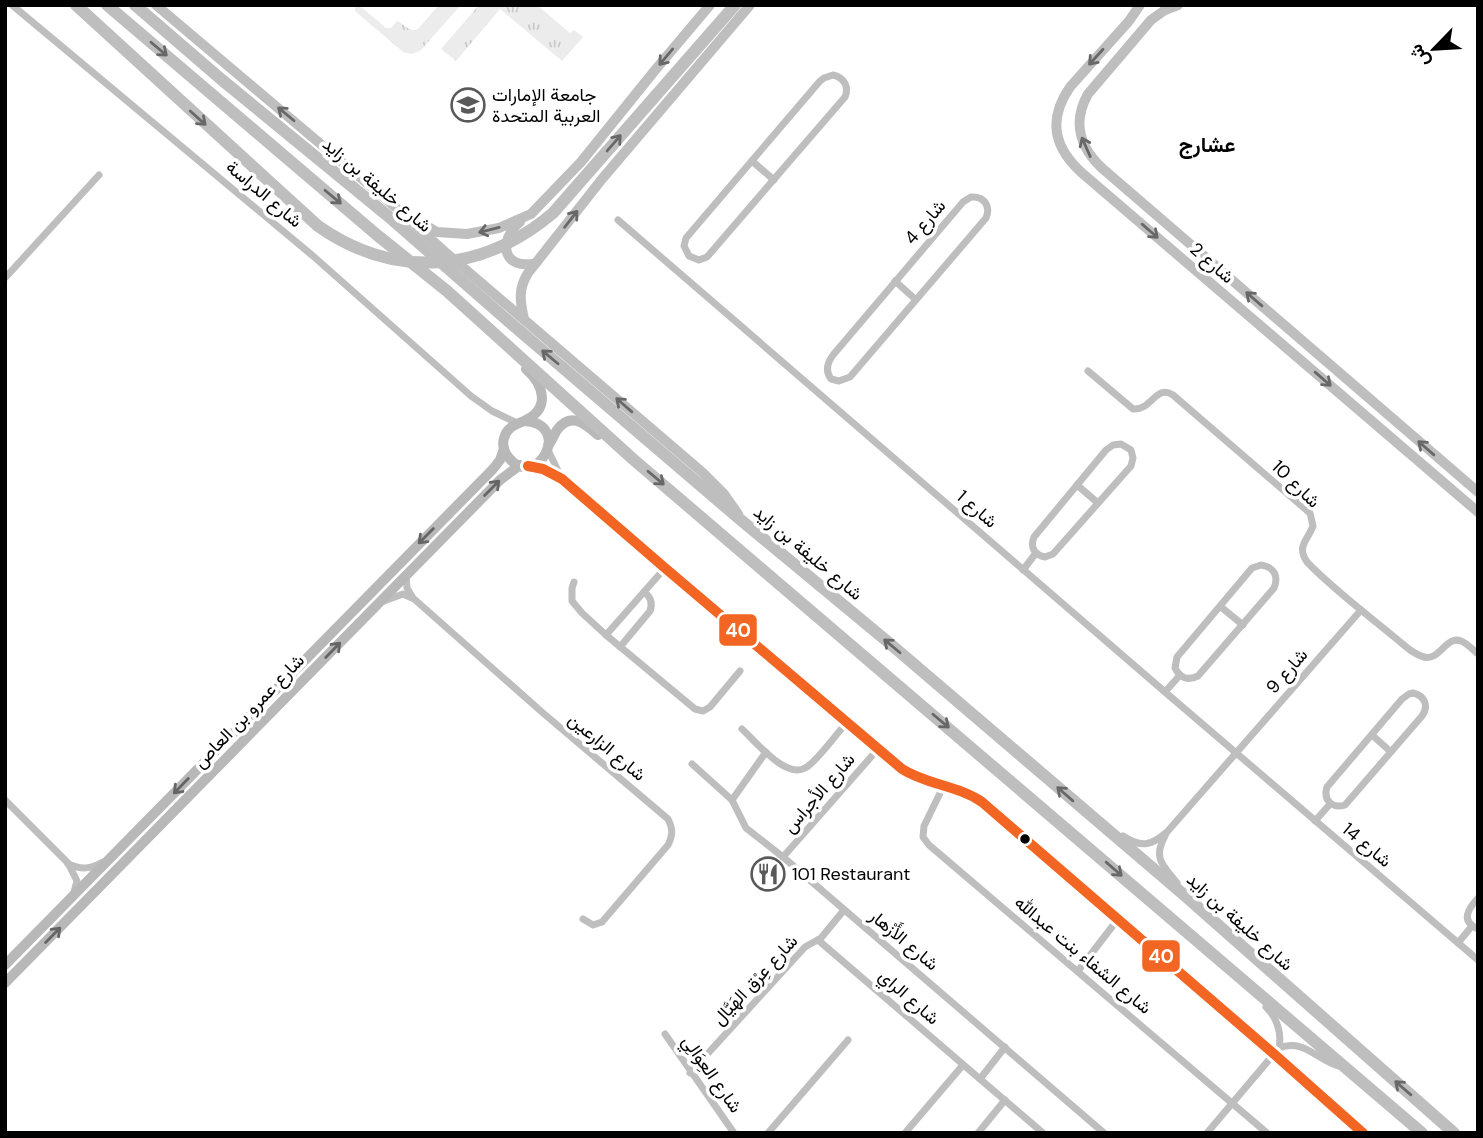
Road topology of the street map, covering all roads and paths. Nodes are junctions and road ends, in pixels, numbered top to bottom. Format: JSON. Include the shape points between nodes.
{"nodes":[{"id":1,"x":12,"y":5,"type":"edge"},
{"id":2,"x":76,"y":5,"type":"edge"},
{"id":3,"x":107,"y":5,"type":"edge"},
{"id":4,"x":135,"y":5,"type":"edge"},
{"id":5,"x":156,"y":5,"type":"edge"},
{"id":6,"x":710,"y":5,"type":"edge"},
{"id":7,"x":734,"y":5,"type":"edge"},
{"id":8,"x":750,"y":5,"type":"edge"},
{"id":9,"x":1140,"y":5,"type":"edge"},
{"id":10,"x":1178,"y":5,"type":"edge"},
{"id":11,"x":752,"y":161,"type":"junction"},
{"id":12,"x":99,"y":175,"type":"dead end"},
{"id":13,"x":774,"y":180,"type":"junction"},
{"id":14,"x":394,"y":206,"type":"junction"},
{"id":15,"x":531,"y":214,"type":"junction"},
{"id":16,"x":618,"y":220,"type":"dead end"},
{"id":17,"x":689,"y":256,"type":"junction"},
{"id":18,"x":536,"y":263,"type":"junction"},
{"id":19,"x":677,"y":271,"type":"junction"},
{"id":20,"x":5,"y":278,"type":"edge"},
{"id":21,"x":895,"y":281,"type":"junction"},
{"id":22,"x":915,"y":299,"type":"junction"},
{"id":23,"x":524,"y":319,"type":"junction"},
{"id":24,"x":495,"y":335,"type":"junction"},
{"id":25,"x":1088,"y":371,"type":"dead end"},
{"id":26,"x":831,"y":379,"type":"junction"},
{"id":27,"x":818,"y":393,"type":"junction"},
{"id":28,"x":492,"y":411,"type":"junction"},
{"id":29,"x":521,"y":422,"type":"junction"},
{"id":30,"x":504,"y":444,"type":"junction"},
{"id":31,"x":548,"y":448,"type":"junction"},
{"id":32,"x":634,"y":460,"type":"junction"},
{"id":33,"x":524,"y":466,"type":"junction"},
{"id":34,"x":562,"y":479,"type":"junction"},
{"id":35,"x":1077,"y":485,"type":"junction"},
{"id":36,"x":1478,"y":492,"type":"edge"},
{"id":37,"x":1098,"y":503,"type":"junction"},
{"id":38,"x":1478,"y":512,"type":"edge"},
{"id":39,"x":742,"y":521,"type":"junction"},
{"id":40,"x":1036,"y":554,"type":"junction"},
{"id":41,"x":665,"y":568,"type":"junction"},
{"id":42,"x":1023,"y":570,"type":"junction"},
{"id":43,"x":406,"y":574,"type":"junction"},
{"id":44,"x":574,"y":582,"type":"dead end"},
{"id":45,"x":644,"y":592,"type":"junction"},
{"id":46,"x":413,"y":598,"type":"junction"},
{"id":47,"x":377,"y":605,"type":"junction"},
{"id":48,"x":1221,"y":607,"type":"junction"},
{"id":49,"x":1361,"y":610,"type":"junction"},
{"id":50,"x":1243,"y":625,"type":"junction"},
{"id":51,"x":606,"y":635,"type":"junction"},
{"id":52,"x":620,"y":647,"type":"junction"},
{"id":53,"x":1478,"y":654,"type":"edge"},
{"id":54,"x":740,"y":671,"type":"dead end"},
{"id":55,"x":1180,"y":676,"type":"junction"},
{"id":56,"x":1165,"y":692,"type":"junction"},
{"id":57,"x":847,"y":722,"type":"junction"},
{"id":58,"x":742,"y":729,"type":"dead end"},
{"id":59,"x":1372,"y":735,"type":"junction"},
{"id":60,"x":878,"y":748,"type":"junction"},
{"id":61,"x":766,"y":752,"type":"junction"},
{"id":62,"x":1391,"y":752,"type":"junction"},
{"id":63,"x":1236,"y":754,"type":"junction"},
{"id":64,"x":692,"y":764,"type":"dead end"},
{"id":65,"x":944,"y":785,"type":"junction"},
{"id":66,"x":5,"y":800,"type":"edge"},
{"id":67,"x":732,"y":800,"type":"junction"},
{"id":68,"x":1330,"y":804,"type":"junction"},
{"id":69,"x":1096,"y":820,"type":"junction"},
{"id":70,"x":1315,"y":821,"type":"junction"},
{"id":71,"x":1167,"y":832,"type":"junction"},
{"id":72,"x":113,"y":857,"type":"junction"},
{"id":73,"x":783,"y":857,"type":"junction"},
{"id":74,"x":68,"y":863,"type":"junction"},
{"id":75,"x":1182,"y":894,"type":"junction"},
{"id":76,"x":1478,"y":898,"type":"edge"},
{"id":77,"x":64,"y":907,"type":"junction"},
{"id":78,"x":844,"y":910,"type":"junction"},
{"id":79,"x":583,"y":919,"type":"dead end"},
{"id":80,"x":1118,"y":919,"type":"junction"},
{"id":81,"x":1475,"y":928,"type":"edge"},
{"id":82,"x":818,"y":940,"type":"junction"},
{"id":83,"x":1458,"y":943,"type":"junction"},
{"id":84,"x":1478,"y":960,"type":"edge"},
{"id":85,"x":5,"y":965,"type":"edge"},
{"id":86,"x":1078,"y":971,"type":"junction"},
{"id":87,"x":5,"y":983,"type":"edge"},
{"id":88,"x":1251,"y":985,"type":"junction"},
{"id":89,"x":664,"y":1034,"type":"dead end"},
{"id":90,"x":848,"y":1040,"type":"dead end"},
{"id":91,"x":1005,"y":1047,"type":"junction"},
{"id":92,"x":1277,"y":1051,"type":"junction"},
{"id":93,"x":963,"y":1065,"type":"junction"},
{"id":94,"x":1344,"y":1066,"type":"junction"},
{"id":95,"x":691,"y":1073,"type":"junction"},
{"id":96,"x":980,"y":1079,"type":"junction"},
{"id":97,"x":1005,"y":1100,"type":"junction"},
{"id":98,"x":1232,"y":1103,"type":"junction"},
{"id":99,"x":734,"y":1133,"type":"edge"},
{"id":100,"x":768,"y":1133,"type":"edge"},
{"id":101,"x":905,"y":1133,"type":"edge"},
{"id":102,"x":978,"y":1133,"type":"edge"},
{"id":103,"x":1043,"y":1133,"type":"edge"},
{"id":104,"x":1104,"y":1133,"type":"edge"},
{"id":105,"x":1207,"y":1133,"type":"edge"},
{"id":106,"x":1267,"y":1133,"type":"edge"},
{"id":107,"x":1363,"y":1133,"type":"edge"},
{"id":108,"x":1422,"y":1133,"type":"edge"},
{"id":109,"x":1454,"y":1133,"type":"edge"}],
"edges":[{"from":1,"to":28,"type":"street","name":"شارع الدراسة"},
{"from":2,"to":7,"type":"highway","one_way":true,"via":[[318,226],[349,245],[394,259],[434,264],[505,246],[553,213]]},
{"from":3,"to":24,"type":"highway","one_way":true},
{"from":39,"to":4,"type":"highway","name":"شارع خليفة بن زايد","one_way":true},
{"from":14,"to":5,"type":"street","one_way":true},
{"from":6,"to":15,"type":"street","one_way":true,"via":[[581,162]]},
{"from":18,"to":8,"type":"street","one_way":true},
{"from":9,"to":38,"type":"street","name":"شارع 2","one_way":true,"via":[[1062,98],[1056,122],[1066,156]]},
{"from":36,"to":10,"type":"street","name":"شارع 2","one_way":true,"via":[[1087,152],[1080,125],[1088,94],[1150,20]]},
{"from":11,"to":13,"type":"street"},
{"from":11,"to":13,"type":"street","via":[[824,78],[842,79],[845,97]]},
{"from":11,"to":17,"type":"street","via":[[686,237]]},
{"from":12,"to":20,"type":"street"},
{"from":13,"to":17,"type":"street","via":[[707,257]]},
{"from":15,"to":14,"type":"street","one_way":true,"via":[[499,228],[457,234],[431,230]]},
{"from":14,"to":23,"type":"street"},
{"from":15,"to":18,"type":"street","via":[[513,228],[505,249],[516,264]]},
{"from":16,"to":19,"type":"street","name":"شارع 1"},
{"from":17,"to":19,"type":"street"},
{"from":18,"to":23,"type":"street","via":[[521,288]]},
{"from":19,"to":27,"type":"street","name":"شارع 1"},
{"from":21,"to":22,"type":"street"},
{"from":21,"to":22,"type":"street","name":"شارع 4","via":[[967,199],[984,200],[986,218]]},
{"from":21,"to":26,"type":"street","name":"شارع 4","via":[[829,359]]},
{"from":22,"to":26,"type":"street","name":"شارع 4","via":[[850,377]]},
{"from":39,"to":23,"type":"street","one_way":true,"via":[[702,472]]},
{"from":24,"to":29,"type":"main road","via":[[541,389],[537,411]]},
{"from":24,"to":32,"type":"highway"},
{"from":25,"to":49,"type":"street","name":"شارع 10","via":[[1129,408],[1145,407],[1161,392],[1171,393],[1306,510],[1313,526],[1304,542],[1303,558]]},
{"from":26,"to":27,"type":"street","name":"شارع 4"},
{"from":27,"to":42,"type":"street","name":"شارع 1"},
{"from":28,"to":29,"type":"street","name":"شارع الدراسة"},
{"from":28,"to":30,"type":"street","via":[[502,427]]},
{"from":29,"to":30,"type":"main road","via":[[507,431]]},
{"from":29,"to":31,"type":"main road","via":[[534,422],[542,428]]},
{"from":30,"to":33,"type":"main road","via":[[510,459]]},
{"from":30,"to":72,"type":"main road","name":"شارع عمرو بن العاص","one_way":true,"via":[[493,469]]},
{"from":31,"to":32,"type":"main road","via":[[560,426],[578,421],[622,456]]},
{"from":31,"to":33,"type":"main road","via":[[540,461]]},
{"from":31,"to":34,"type":"street"},
{"from":32,"to":88,"type":"highway","one_way":true},
{"from":33,"to":34,"type":"street"},
{"from":43,"to":33,"type":"main road","name":"شارع عمرو بن العاص","one_way":true,"via":[[500,480]]},
{"from":34,"to":41,"type":"street"},
{"from":35,"to":37,"type":"street"},
{"from":35,"to":37,"type":"street","via":[[1109,447],[1128,447],[1131,466]]},
{"from":35,"to":40,"type":"street","via":[[1034,537]]},
{"from":37,"to":40,"type":"street","via":[[1053,554]]},
{"from":69,"to":39,"type":"highway","name":"شارع خليفة بن زايد","one_way":true},
{"from":40,"to":42,"type":"street"},
{"from":41,"to":45,"type":"street"},
{"from":41,"to":57,"type":"street"},
{"from":42,"to":56,"type":"street","name":"شارع 1"},
{"from":43,"to":46,"type":"street"},
{"from":43,"to":47,"type":"main road","name":"شارع عمرو بن العاص"},
{"from":44,"to":51,"type":"street","via":[[572,601]]},
{"from":45,"to":51,"type":"street"},
{"from":45,"to":52,"type":"street","via":[[652,607]]},
{"from":46,"to":47,"type":"street","via":[[403,594]]},
{"from":46,"to":79,"type":"street","name":"شارع الزارعين","via":[[668,819],[673,831],[668,845],[602,922],[593,925]]},
{"from":87,"to":47,"type":"main road","name":"شارع عمرو بن العاص","one_way":true},
{"from":48,"to":50,"type":"street"},
{"from":48,"to":50,"type":"street","via":[[1252,568],[1270,568],[1276,579],[1274,588]]},
{"from":48,"to":55,"type":"street","via":[[1177,657],[1175,668]]},
{"from":49,"to":53,"type":"street","name":"شارع 10","via":[[1424,657],[1434,657],[1456,640]]},
{"from":49,"to":63,"type":"street","name":"شارع 9"},
{"from":50,"to":55,"type":"street","via":[[1198,676]]},
{"from":51,"to":52,"type":"street"},
{"from":52,"to":54,"type":"street","via":[[699,710],[710,707]]},
{"from":55,"to":56,"type":"street"},
{"from":56,"to":63,"type":"street","name":"شارع 1"},
{"from":57,"to":60,"type":"street"},
{"from":57,"to":61,"type":"street","via":[[804,769],[785,768]]},
{"from":58,"to":61,"type":"street"},
{"from":59,"to":62,"type":"street"},
{"from":59,"to":62,"type":"street","via":[[1405,695],[1421,696],[1426,704],[1424,713]]},
{"from":59,"to":68,"type":"street","via":[[1326,787]]},
{"from":60,"to":65,"type":"street","via":[[917,778]]},
{"from":60,"to":73,"type":"street","name":"شارع الأجراس"},
{"from":61,"to":67,"type":"street"},
{"from":62,"to":68,"type":"street","via":[[1345,805]]},
{"from":63,"to":70,"type":"street","name":"شارع 14"},
{"from":63,"to":71,"type":"street"},
{"from":64,"to":67,"type":"street","name":"شارع الأَزْهار"},
{"from":65,"to":80,"type":"street","via":[[982,802]]},
{"from":65,"to":86,"type":"street","name":"شارع الشفاء بنت عبدالله","via":[[924,826],[926,841]]},
{"from":66,"to":74,"type":"street"},
{"from":67,"to":73,"type":"street","name":"شارع الأَزْهار","via":[[746,828]]},
{"from":68,"to":70,"type":"street"},
{"from":69,"to":71,"type":"street","via":[[1138,844],[1154,842]]},
{"from":69,"to":75,"type":"highway","name":"شارع خليفة بن زايد"},
{"from":70,"to":83,"type":"street","name":"شارع 14"},
{"from":71,"to":75,"type":"street","via":[[1160,845],[1160,860]]},
{"from":72,"to":74,"type":"street","via":[[88,869]]},
{"from":72,"to":77,"type":"main road","name":"شارع عمرو بن العاص"},
{"from":73,"to":78,"type":"street","name":"شارع الأَزْهار"},
{"from":74,"to":77,"type":"street","via":[[77,887]]},
{"from":109,"to":75,"type":"highway","name":"شارع خليفة بن زايد","one_way":true},
{"from":76,"to":81,"type":"street","via":[[1467,912]]},
{"from":77,"to":85,"type":"main road","name":"شارع عمرو بن العاص"},
{"from":78,"to":82,"type":"street","name":"شارع عِرْق الهَيَّال"},
{"from":78,"to":91,"type":"street","name":"شارع الأَزْهار"},
{"from":80,"to":86,"type":"street"},
{"from":80,"to":92,"type":"street"},
{"from":81,"to":83,"type":"street"},
{"from":82,"to":93,"type":"street","name":"شارع الراي"},
{"from":82,"to":95,"type":"street","name":"شارع عِرْق الهَيَّال","via":[[805,947]]},
{"from":83,"to":84,"type":"street","name":"شارع 14"},
{"from":86,"to":98,"type":"street","name":"شارع الشفاء بنت عبدالله"},
{"from":88,"to":92,"type":"street","via":[[1253,995],[1269,1010],[1280,1032]]},
{"from":88,"to":94,"type":"highway"},
{"from":89,"to":95,"type":"street","name":"شارع العِوَالِي"},
{"from":90,"to":100,"type":"street"},
{"from":91,"to":96,"type":"street"},
{"from":91,"to":104,"type":"street","name":"شارع الأَزْهار"},
{"from":92,"to":94,"type":"street","via":[[1298,1045]]},
{"from":92,"to":98,"type":"street"},
{"from":92,"to":107,"type":"street"},
{"from":93,"to":96,"type":"street","name":"شارع الراي"},
{"from":93,"to":101,"type":"street"},
{"from":94,"to":108,"type":"highway"},
{"from":95,"to":99,"type":"street","name":"شارع العِوَالِي"},
{"from":96,"to":97,"type":"street","name":"شارع الراي"},
{"from":97,"to":102,"type":"street"},
{"from":97,"to":103,"type":"street","name":"شارع الراي"},
{"from":98,"to":105,"type":"street"},
{"from":98,"to":106,"type":"street","name":"شارع الشفاء بنت عبدالله"}]}
